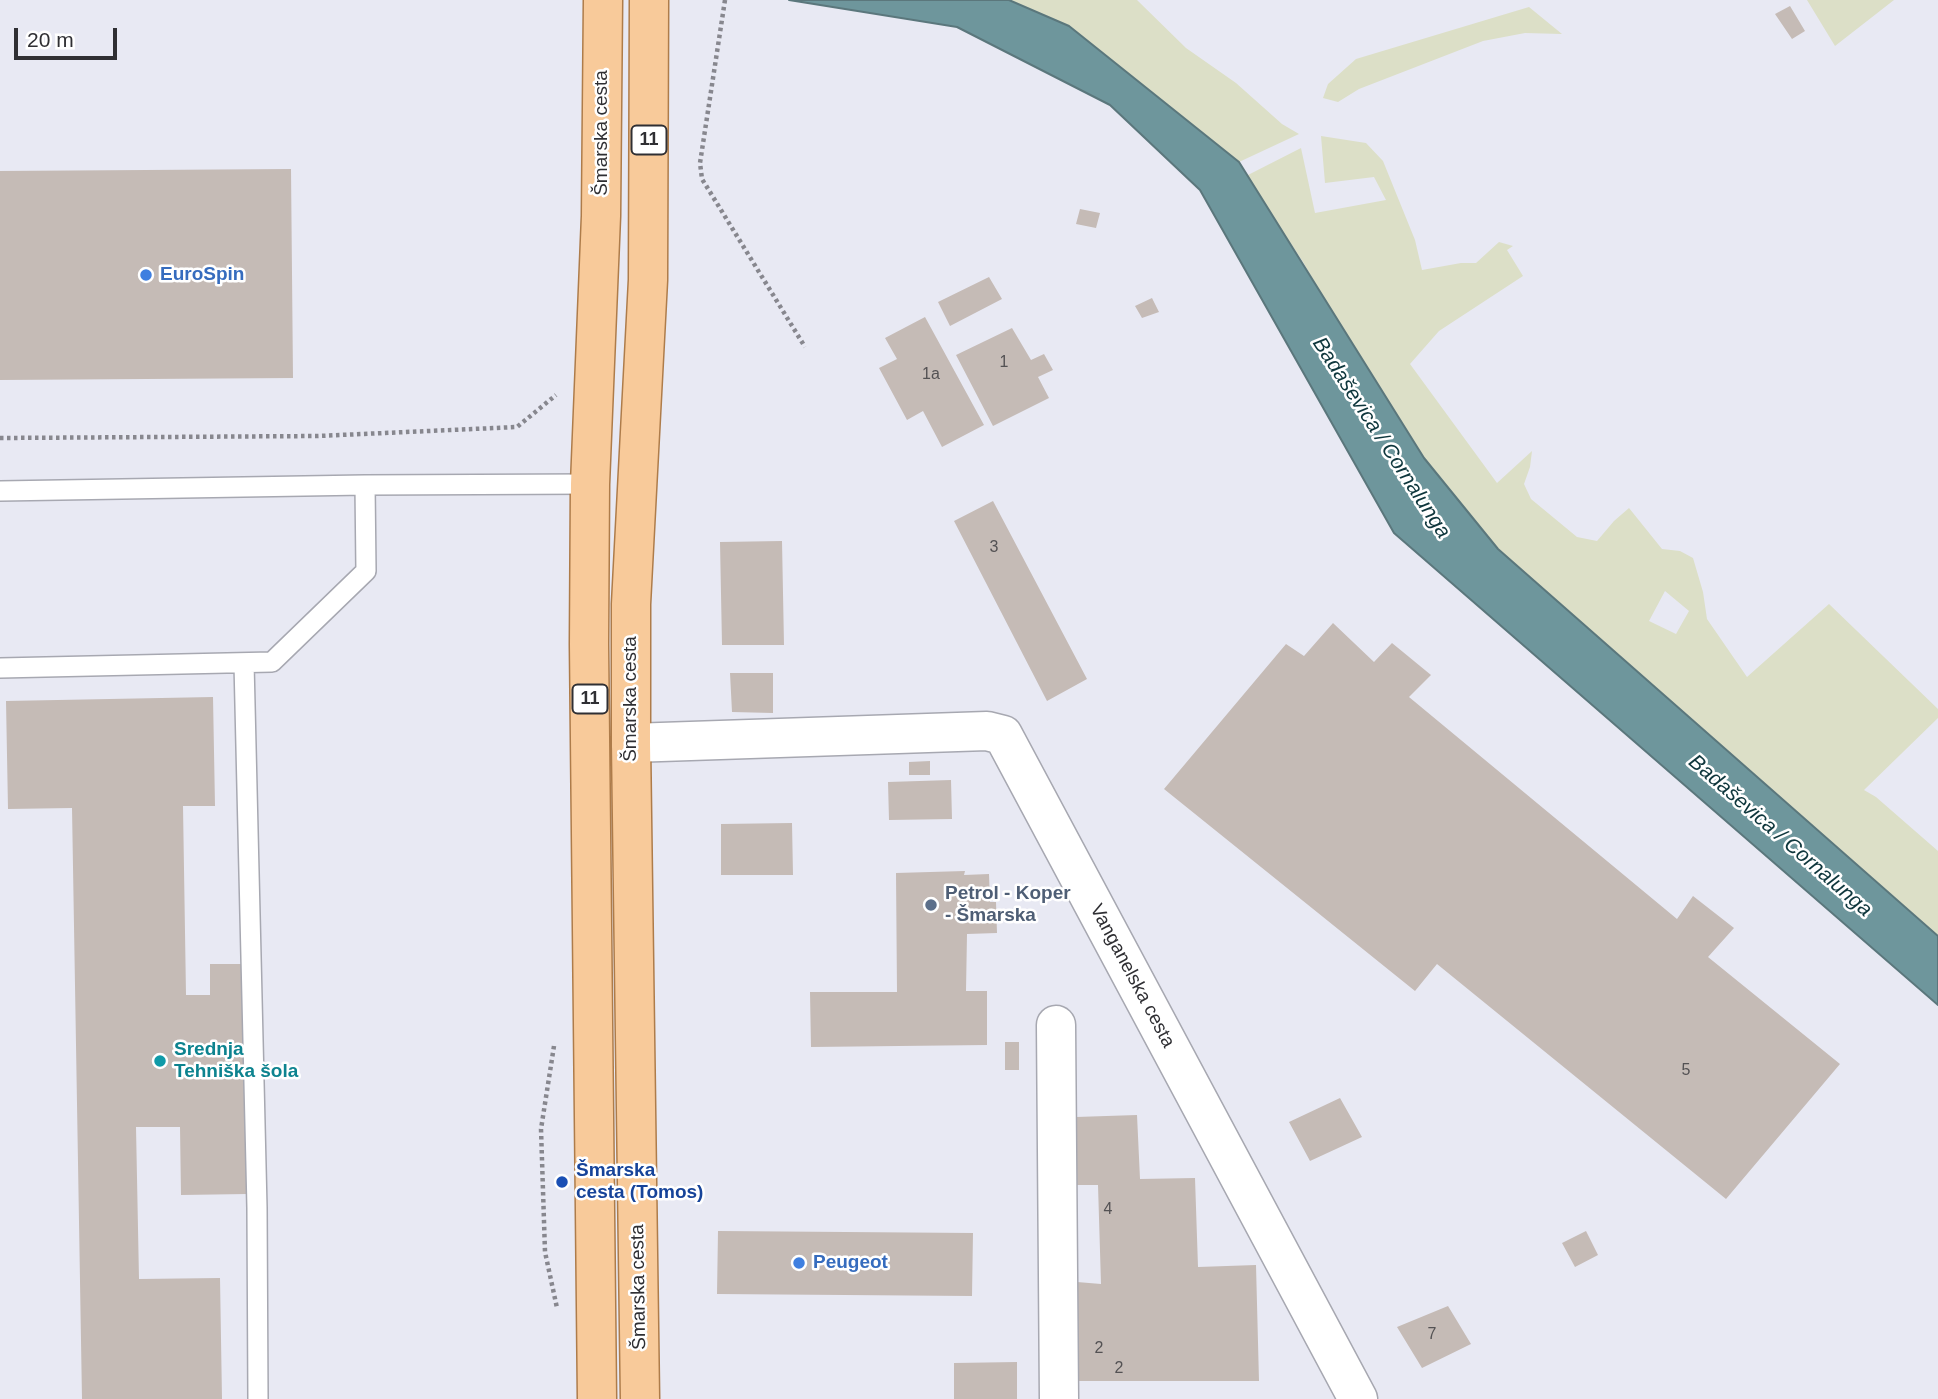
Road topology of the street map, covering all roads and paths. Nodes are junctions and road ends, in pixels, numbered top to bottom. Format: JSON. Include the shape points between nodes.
{"nodes":[{"id":1,"x":603,"y":0,"type":"edge"},
{"id":2,"x":649,"y":0,"type":"edge"},
{"id":3,"x":725,"y":0,"type":"edge"},
{"id":4,"x":805,"y":347,"type":"dead end"},
{"id":5,"x":557,"y":394,"type":"dead end"},
{"id":6,"x":0,"y":438,"type":"edge"},
{"id":7,"x":590,"y":484,"type":"junction"},
{"id":8,"x":365,"y":485,"type":"junction"},
{"id":9,"x":0,"y":491,"type":"edge"},
{"id":10,"x":244,"y":663,"type":"junction"},
{"id":11,"x":0,"y":668,"type":"edge"},
{"id":12,"x":631,"y":743,"type":"junction"},
{"id":13,"x":1056,"y":1025,"type":"dead end"},
{"id":14,"x":258,"y":1399,"type":"edge"},
{"id":15,"x":597,"y":1399,"type":"edge"},
{"id":16,"x":640,"y":1399,"type":"edge"},
{"id":17,"x":1059,"y":1399,"type":"edge"},
{"id":18,"x":1357,"y":1399,"type":"edge"}],
"edges":[{"from":1,"to":7,"type":"main road","name":"Šmarska cesta","number":"11","via":[[601,216]]},
{"from":2,"to":12,"type":"main road","name":"Šmarska cesta","number":"11","via":[[649,280],[632,590]]},
{"from":3,"to":4,"type":"path","via":[[700,163],[702,179]]},
{"from":5,"to":6,"type":"path","via":[[517,427],[318,436]]},
{"from":7,"to":8,"type":"lane"},
{"from":7,"to":15,"type":"main road","name":"Šmarska cesta","number":"11"},
{"from":8,"to":9,"type":"lane"},
{"from":8,"to":10,"type":"lane","via":[[366,571],[272,662]]},
{"from":10,"to":11,"type":"lane"},
{"from":10,"to":14,"type":"lane"},
{"from":12,"to":16,"type":"main road","name":"Šmarska cesta","number":"11"},
{"from":12,"to":18,"type":"street","name":"Vanganelska cesta","via":[[986,731],[1003,735]]},
{"from":13,"to":17,"type":"street"}]}
